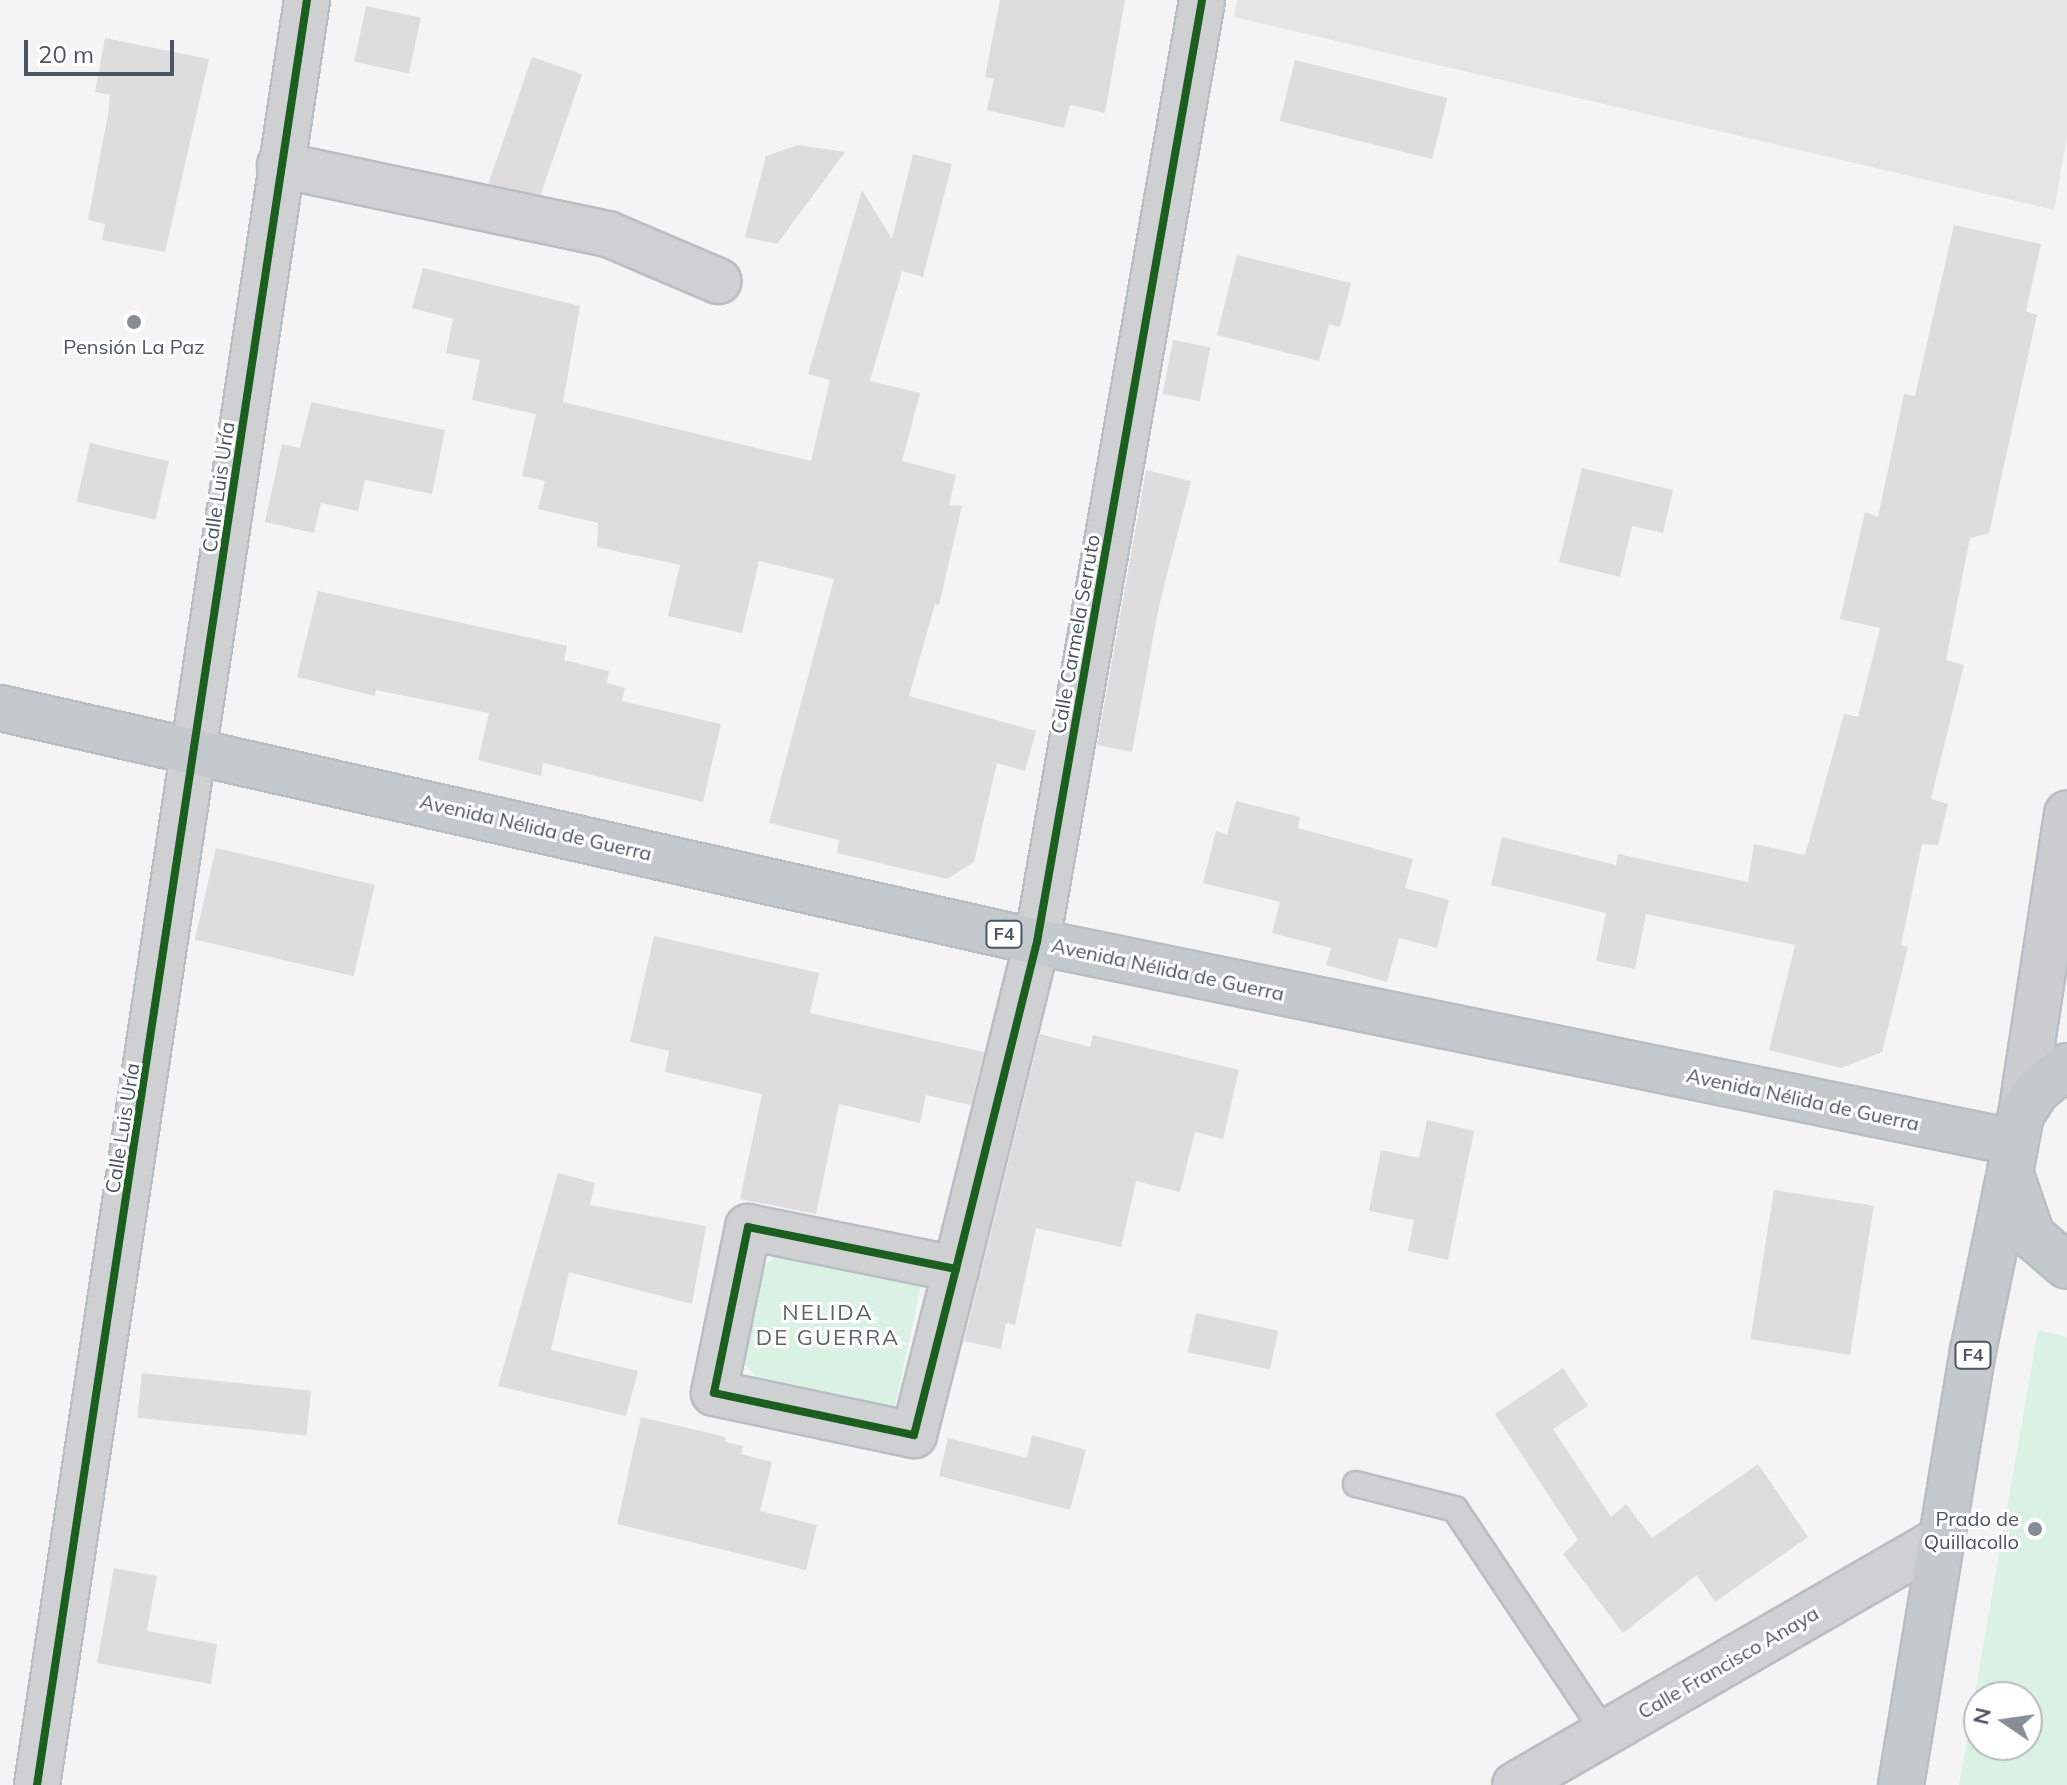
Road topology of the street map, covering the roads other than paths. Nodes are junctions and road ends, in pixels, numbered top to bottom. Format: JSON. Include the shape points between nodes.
{"nodes":[{"id":1,"x":307,"y":0,"type":"edge"},
{"id":2,"x":1202,"y":0,"type":"edge"},
{"id":3,"x":280,"y":165,"type":"junction"},
{"id":4,"x":718,"y":281,"type":"dead end"},
{"id":5,"x":0,"y":708,"type":"edge"},
{"id":6,"x":196,"y":749,"type":"junction"},
{"id":7,"x":2067,"y":813,"type":"edge"},
{"id":8,"x":1037,"y":942,"type":"junction"},
{"id":9,"x":2067,"y":1066,"type":"edge"},
{"id":10,"x":2014,"y":1143,"type":"junction"},
{"id":11,"x":2067,"y":1266,"type":"edge"},
{"id":12,"x":956,"y":1269,"type":"junction"},
{"id":13,"x":1356,"y":1484,"type":"dead end"},
{"id":14,"x":1941,"y":1539,"type":"junction"},
{"id":15,"x":1605,"y":1733,"type":"junction"},
{"id":16,"x":37,"y":1785,"type":"edge"},
{"id":17,"x":1515,"y":1785,"type":"edge"},
{"id":18,"x":1901,"y":1785,"type":"edge"}],
"edges":[{"from":1,"to":3,"type":"street","name":"Calle Luis Uría"},
{"from":2,"to":8,"type":"street","name":"Calle Carmela Serruto"},
{"from":3,"to":4,"type":"street","via":[[608,234]]},
{"from":3,"to":6,"type":"street","name":"Calle Luis Uría"},
{"from":5,"to":6,"type":"highway","name":"Avenida Nélida de Guerra","number":"F4"},
{"from":6,"to":8,"type":"highway","name":"Avenida Nélida de Guerra","number":"F4"},
{"from":6,"to":16,"type":"street","name":"Calle Luis Uría"},
{"from":7,"to":10,"type":"main road","number":"F4"},
{"from":8,"to":10,"type":"highway","name":"Avenida Nélida de Guerra","number":"F4"},
{"from":8,"to":12,"type":"street","name":"Calle Carmela Serruto"},
{"from":9,"to":10,"type":"highway","number":"F4","via":[[2037,1090]]},
{"from":10,"to":11,"type":"highway","number":"F4","via":[[2032,1236]]},
{"from":10,"to":14,"type":"highway","number":"F4"},
{"from":12,"to":12,"type":"street","name":"Calle Carmela Serruto","via":[[748,1227],[714,1393],[914,1435]]},
{"from":13,"to":15,"type":"lane","via":[[1455,1509]]},
{"from":14,"to":15,"type":"main road","name":"Calle Francisco Anaya"},
{"from":14,"to":18,"type":"highway","number":"F4"},
{"from":15,"to":17,"type":"main road","name":"Calle Francisco Anaya"}]}
